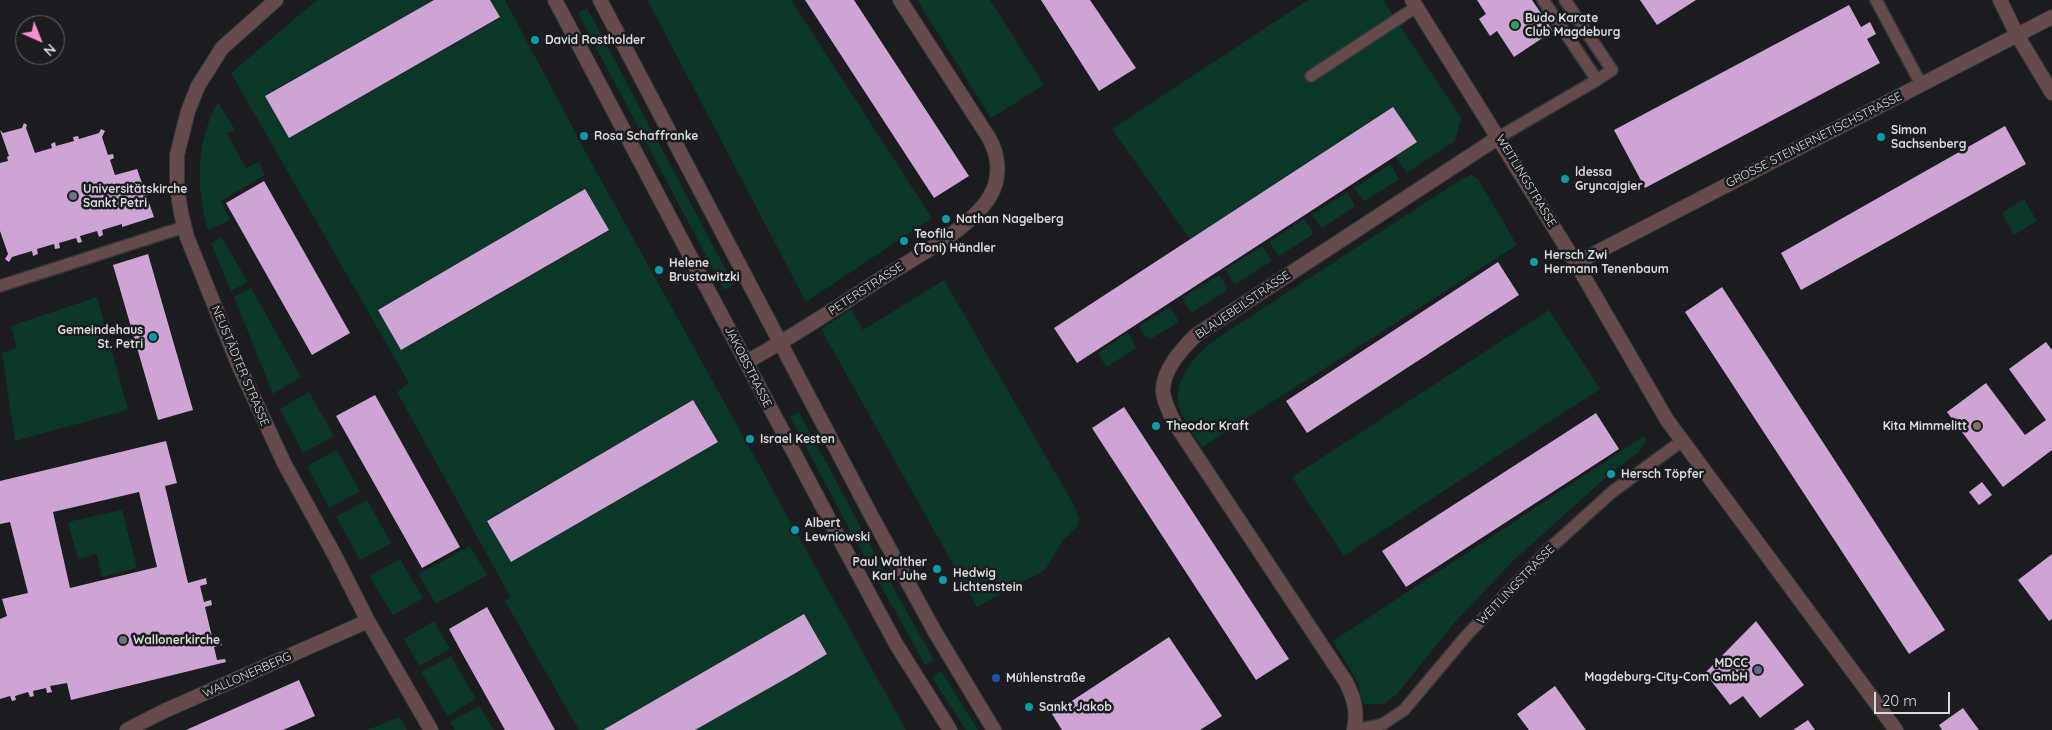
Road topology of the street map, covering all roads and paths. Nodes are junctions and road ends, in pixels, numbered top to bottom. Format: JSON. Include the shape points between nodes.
{"nodes":[{"id":1,"x":276,"y":0,"type":"edge"},
{"id":2,"x":555,"y":0,"type":"edge"},
{"id":3,"x":600,"y":0,"type":"edge"},
{"id":4,"x":900,"y":0,"type":"edge"},
{"id":5,"x":1543,"y":0,"type":"edge"},
{"id":6,"x":1566,"y":0,"type":"edge"},
{"id":7,"x":1876,"y":0,"type":"edge"},
{"id":8,"x":2000,"y":0,"type":"edge"},
{"id":9,"x":1414,"y":3,"type":"edge"},
{"id":10,"x":2052,"y":17,"type":"edge"},
{"id":11,"x":2017,"y":35,"type":"junction"},
{"id":12,"x":1311,"y":76,"type":"dead end"},
{"id":13,"x":1597,"y":80,"type":"junction"},
{"id":14,"x":1921,"y":84,"type":"junction"},
{"id":15,"x":2052,"y":93,"type":"edge"},
{"id":16,"x":1499,"y":137,"type":"junction"},
{"id":17,"x":184,"y":227,"type":"junction"},
{"id":18,"x":1576,"y":263,"type":"junction"},
{"id":19,"x":0,"y":286,"type":"edge"},
{"id":20,"x":782,"y":343,"type":"junction"},
{"id":21,"x":746,"y":362,"type":"junction"},
{"id":22,"x":1682,"y":441,"type":"junction"},
{"id":23,"x":368,"y":622,"type":"junction"},
{"id":24,"x":1391,"y":720,"type":"junction"},
{"id":25,"x":127,"y":730,"type":"edge"},
{"id":26,"x":431,"y":730,"type":"edge"},
{"id":27,"x":950,"y":730,"type":"edge"},
{"id":28,"x":994,"y":730,"type":"edge"},
{"id":29,"x":1355,"y":730,"type":"edge"},
{"id":30,"x":1398,"y":730,"type":"edge"},
{"id":31,"x":1896,"y":730,"type":"edge"}],
"edges":[{"from":1,"to":17,"type":"street","name":"NEUSTÄDTER STRASSE","via":[[222,48],[208,68],[188,110],[177,155],[177,187]]},
{"from":2,"to":21,"type":"street","name":"JAKOBSTRASSE"},
{"from":3,"to":20,"type":"street"},
{"from":4,"to":20,"type":"street","name":"PETERSTRASSE","via":[[993,144],[997,163],[995,186],[982,207],[962,226]]},
{"from":5,"to":13,"type":"lane"},
{"from":6,"to":13,"type":"lane","via":[[1612,70]]},
{"from":7,"to":14,"type":"lane"},
{"from":8,"to":11,"type":"street"},
{"from":9,"to":12,"type":"lane"},
{"from":9,"to":16,"type":"street","name":"WEITLINGSTRASSE"},
{"from":10,"to":11,"type":"street","name":"GROSSE STEINERNETISCHSTRASSE"},
{"from":11,"to":14,"type":"street","name":"GROSSE STEINERNETISCHSTRASSE"},
{"from":11,"to":15,"type":"street"},
{"from":13,"to":16,"type":"lane"},
{"from":14,"to":18,"type":"street","name":"GROSSE STEINERNETISCHSTRASSE"},
{"from":16,"to":18,"type":"street","name":"WEITLINGSTRASSE"},
{"from":16,"to":29,"type":"street","name":"BLAUEBEILSTRASSE","via":[[1196,335],[1177,357],[1164,386],[1165,403],[1174,422],[1346,682],[1355,705]]},
{"from":17,"to":19,"type":"lane"},
{"from":17,"to":23,"type":"street","name":"NEUSTÄDTER STRASSE","via":[[258,409]]},
{"from":18,"to":22,"type":"street","name":"WEITLINGSTRASSE"},
{"from":20,"to":21,"type":"street","name":"PETERSTRASSE"},
{"from":20,"to":28,"type":"street","via":[[935,632]]},
{"from":21,"to":27,"type":"street","name":"JAKOBSTRASSE","via":[[896,644]]},
{"from":22,"to":24,"type":"lane","name":"WEITLINGSTRASSE","via":[[1612,492],[1548,550],[1466,636],[1410,704]]},
{"from":22,"to":31,"type":"street","name":"WEITLINGSTRASSE"},
{"from":23,"to":25,"type":"street","name":"WALLONERBERG"},
{"from":23,"to":26,"type":"street","name":"NEUSTÄDTER STRASSE"},
{"from":24,"to":29,"type":"lane","name":"WEITLINGSTRASSE","via":[[1377,727]]},
{"from":24,"to":30,"type":"lane"}]}
